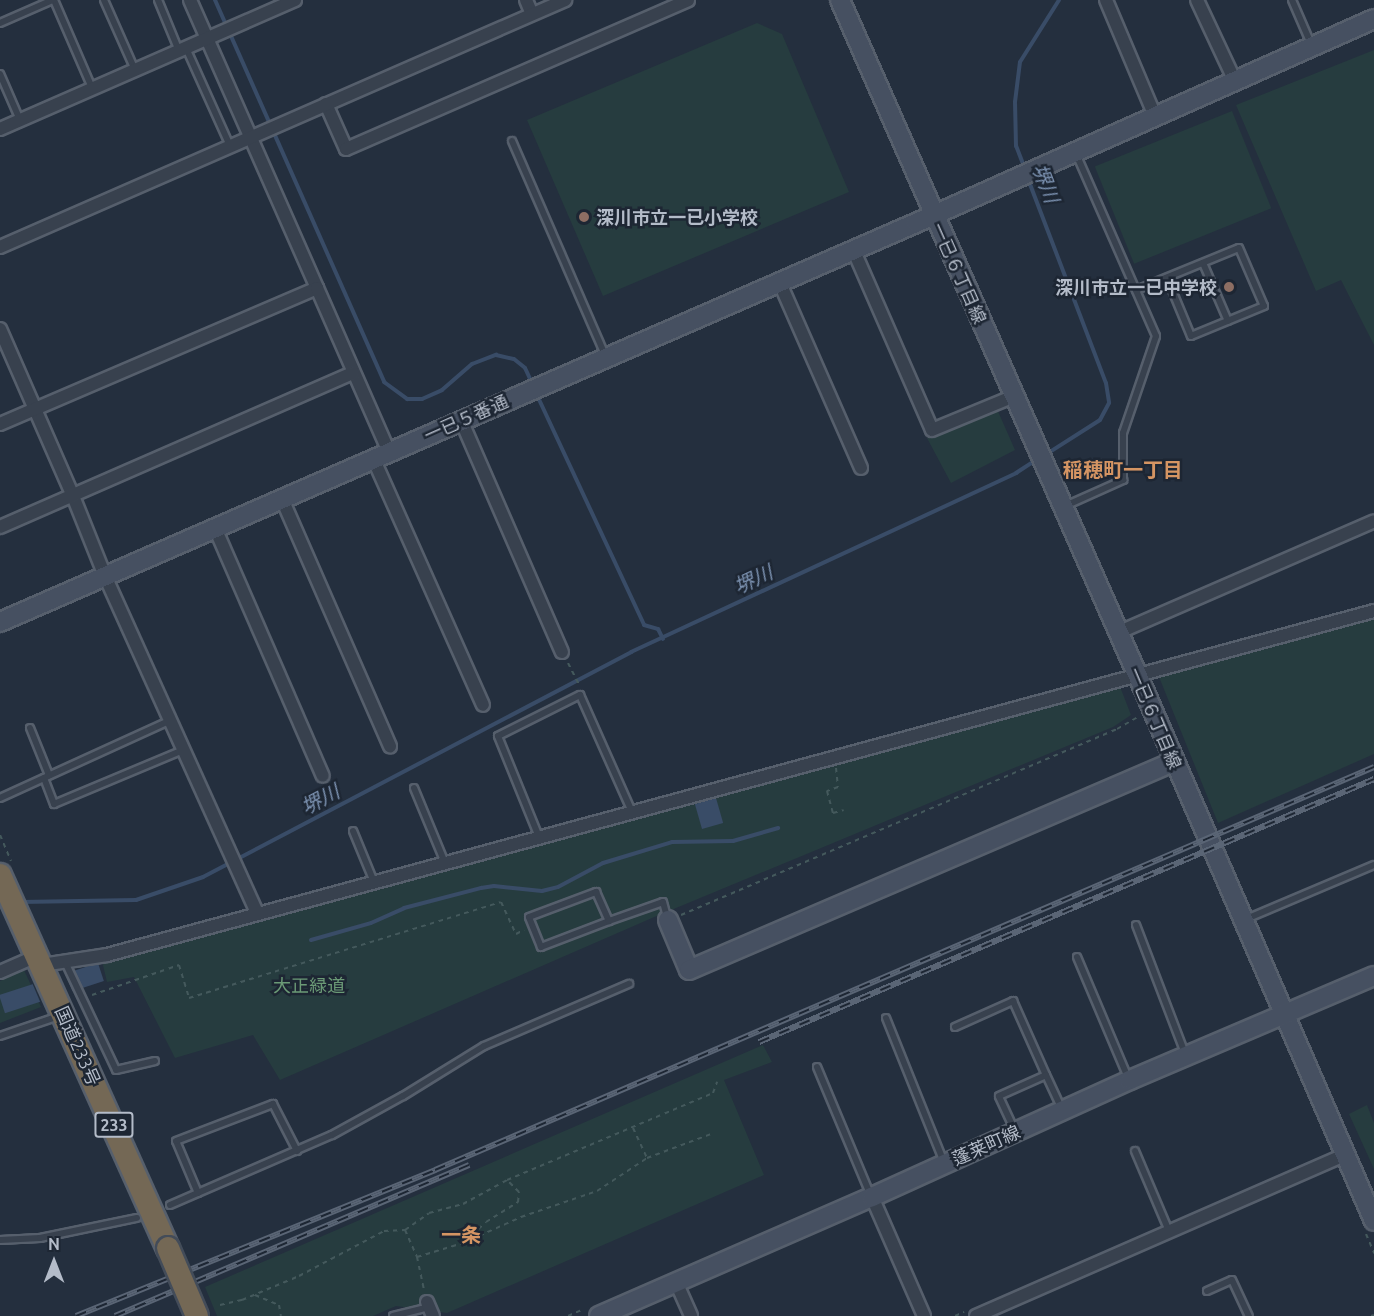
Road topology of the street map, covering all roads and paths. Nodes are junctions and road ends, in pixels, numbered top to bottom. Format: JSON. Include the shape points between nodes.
{"nodes":[{"id":1,"x":53,"y":0,"type":"edge"},
{"id":2,"x":104,"y":0,"type":"edge"},
{"id":3,"x":158,"y":0,"type":"edge"},
{"id":4,"x":190,"y":0,"type":"edge"},
{"id":5,"x":295,"y":0,"type":"edge"},
{"id":6,"x":526,"y":0,"type":"edge"},
{"id":7,"x":565,"y":0,"type":"edge"},
{"id":8,"x":688,"y":0,"type":"edge"},
{"id":9,"x":840,"y":0,"type":"edge"},
{"id":10,"x":1106,"y":0,"type":"edge"},
{"id":11,"x":1197,"y":0,"type":"edge"},
{"id":12,"x":1292,"y":0,"type":"edge"},
{"id":13,"x":532,"y":14,"type":"junction"},
{"id":14,"x":1374,"y":19,"type":"edge"},
{"id":15,"x":0,"y":23,"type":"edge"},
{"id":16,"x":207,"y":38,"type":"junction"},
{"id":17,"x":1312,"y":47,"type":"junction"},
{"id":18,"x":183,"y":49,"type":"junction"},
{"id":19,"x":135,"y":70,"type":"junction"},
{"id":20,"x":0,"y":74,"type":"edge"},
{"id":21,"x":1235,"y":81,"type":"junction"},
{"id":22,"x":93,"y":89,"type":"junction"},
{"id":23,"x":326,"y":104,"type":"junction"},
{"id":24,"x":1155,"y":116,"type":"junction"},
{"id":25,"x":20,"y":120,"type":"junction"},
{"id":26,"x":0,"y":129,"type":"edge"},
{"id":27,"x":252,"y":138,"type":"junction"},
{"id":28,"x":512,"y":141,"type":"dead end"},
{"id":29,"x":230,"y":147,"type":"junction"},
{"id":30,"x":1075,"y":152,"type":"junction"},
{"id":31,"x":933,"y":215,"type":"junction"},
{"id":32,"x":0,"y":248,"type":"edge"},
{"id":33,"x":853,"y":249,"type":"junction"},
{"id":34,"x":1203,"y":263,"type":"junction"},
{"id":35,"x":1167,"y":278,"type":"junction"},
{"id":36,"x":779,"y":281,"type":"junction"},
{"id":37,"x":317,"y":288,"type":"junction"},
{"id":38,"x":1136,"y":290,"type":"junction"},
{"id":39,"x":1227,"y":321,"type":"junction"},
{"id":40,"x":0,"y":329,"type":"edge"},
{"id":41,"x":606,"y":357,"type":"junction"},
{"id":42,"x":353,"y":373,"type":"junction"},
{"id":43,"x":1012,"y":397,"type":"junction"},
{"id":44,"x":35,"y":408,"type":"junction"},
{"id":45,"x":461,"y":420,"type":"junction"},
{"id":46,"x":0,"y":424,"type":"edge"},
{"id":47,"x":381,"y":455,"type":"junction"},
{"id":48,"x":861,"y":468,"type":"dead end"},
{"id":49,"x":73,"y":496,"type":"junction"},
{"id":50,"x":282,"y":499,"type":"junction"},
{"id":51,"x":1062,"y":508,"type":"junction"},
{"id":52,"x":1374,"y":521,"type":"edge"},
{"id":53,"x":0,"y":527,"type":"edge"},
{"id":54,"x":215,"y":528,"type":"junction"},
{"id":55,"x":105,"y":576,"type":"junction"},
{"id":56,"x":1374,"y":611,"type":"edge"},
{"id":57,"x":0,"y":622,"type":"edge"},
{"id":58,"x":1117,"y":633,"type":"junction"},
{"id":59,"x":562,"y":652,"type":"dead end"},
{"id":60,"x":572,"y":670,"type":"dead end"},
{"id":61,"x":1137,"y":674,"type":"junction"},
{"id":62,"x":582,"y":690,"type":"dead end"},
{"id":63,"x":483,"y":705,"type":"dead end"},
{"id":64,"x":1141,"y":715,"type":"dead end"},
{"id":65,"x":171,"y":720,"type":"junction"},
{"id":66,"x":30,"y":728,"type":"dead end"},
{"id":67,"x":390,"y":746,"type":"dead end"},
{"id":68,"x":184,"y":750,"type":"junction"},
{"id":69,"x":1173,"y":762,"type":"junction"},
{"id":70,"x":806,"y":766,"type":"junction"},
{"id":71,"x":46,"y":776,"type":"junction"},
{"id":72,"x":323,"y":776,"type":"dead end"},
{"id":73,"x":414,"y":788,"type":"dead end"},
{"id":74,"x":0,"y":798,"type":"edge"},
{"id":75,"x":844,"y":810,"type":"dead end"},
{"id":76,"x":632,"y":812,"type":"junction"},
{"id":77,"x":353,"y":831,"type":"dead end"},
{"id":78,"x":539,"y":837,"type":"junction"},
{"id":79,"x":445,"y":862,"type":"junction"},
{"id":80,"x":1374,"y":865,"type":"edge"},
{"id":81,"x":374,"y":882,"type":"junction"},
{"id":82,"x":7,"y":893,"type":"edge"},
{"id":83,"x":257,"y":913,"type":"junction"},
{"id":84,"x":668,"y":920,"type":"junction"},
{"id":85,"x":1243,"y":920,"type":"junction"},
{"id":86,"x":609,"y":921,"type":"junction"},
{"id":87,"x":1136,"y":925,"type":"dead end"},
{"id":88,"x":532,"y":926,"type":"junction"},
{"id":89,"x":1077,"y":957,"type":"dead end"},
{"id":90,"x":52,"y":965,"type":"junction"},
{"id":91,"x":0,"y":972,"type":"edge"},
{"id":92,"x":1374,"y":976,"type":"edge"},
{"id":93,"x":629,"y":984,"type":"dead end"},
{"id":94,"x":82,"y":996,"type":"junction"},
{"id":95,"x":61,"y":1008,"type":"junction"},
{"id":96,"x":1284,"y":1015,"type":"junction"},
{"id":97,"x":886,"y":1018,"type":"dead end"},
{"id":98,"x":955,"y":1027,"type":"dead end"},
{"id":99,"x":0,"y":1036,"type":"edge"},
{"id":100,"x":1186,"y":1056,"type":"junction"},
{"id":101,"x":155,"y":1061,"type":"dead end"},
{"id":102,"x":817,"y":1067,"type":"dead end"},
{"id":103,"x":1046,"y":1075,"type":"junction"},
{"id":104,"x":1130,"y":1080,"type":"junction"},
{"id":105,"x":717,"y":1082,"type":"dead end"},
{"id":106,"x":1063,"y":1110,"type":"junction"},
{"id":107,"x":633,"y":1128,"type":"junction"},
{"id":108,"x":1016,"y":1132,"type":"junction"},
{"id":109,"x":711,"y":1134,"type":"dead end"},
{"id":110,"x":297,"y":1151,"type":"junction"},
{"id":111,"x":1136,"y":1151,"type":"dead end"},
{"id":112,"x":1344,"y":1155,"type":"junction"},
{"id":113,"x":647,"y":1158,"type":"junction"},
{"id":114,"x":945,"y":1164,"type":"junction"},
{"id":115,"x":507,"y":1180,"type":"junction"},
{"id":116,"x":198,"y":1193,"type":"junction"},
{"id":117,"x":872,"y":1197,"type":"junction"},
{"id":118,"x":170,"y":1205,"type":"dead end"},
{"id":119,"x":136,"y":1218,"type":"dead end"},
{"id":120,"x":1374,"y":1221,"type":"edge"},
{"id":121,"x":405,"y":1230,"type":"junction"},
{"id":122,"x":1169,"y":1231,"type":"junction"},
{"id":123,"x":0,"y":1240,"type":"edge"},
{"id":124,"x":463,"y":1243,"type":"junction"},
{"id":125,"x":417,"y":1257,"type":"junction"},
{"id":126,"x":676,"y":1282,"type":"junction"},
{"id":127,"x":1207,"y":1292,"type":"dead end"},
{"id":128,"x":255,"y":1294,"type":"junction"},
{"id":129,"x":220,"y":1305,"type":"dead end"},
{"id":130,"x":430,"y":1308,"type":"edge"},
{"id":131,"x":197,"y":1316,"type":"edge"},
{"id":132,"x":281,"y":1316,"type":"edge"},
{"id":133,"x":393,"y":1316,"type":"edge"},
{"id":134,"x":599,"y":1316,"type":"edge"},
{"id":135,"x":691,"y":1316,"type":"edge"},
{"id":136,"x":924,"y":1316,"type":"edge"},
{"id":137,"x":976,"y":1316,"type":"edge"},
{"id":138,"x":1249,"y":1316,"type":"edge"}],
"edges":[{"from":1,"to":15,"type":"lane"},
{"from":1,"to":22,"type":"lane"},
{"from":2,"to":19,"type":"lane"},
{"from":3,"to":18,"type":"lane"},
{"from":4,"to":16,"type":"street"},
{"from":5,"to":16,"type":"street"},
{"from":6,"to":13,"type":"street"},
{"from":7,"to":13,"type":"street"},
{"from":8,"to":23,"type":"street","via":[[346,149]]},
{"from":9,"to":31,"type":"street","name":"一已６丁目線"},
{"from":10,"to":24,"type":"street"},
{"from":11,"to":21,"type":"street"},
{"from":12,"to":17,"type":"lane"},
{"from":13,"to":23,"type":"street"},
{"from":14,"to":17,"type":"street","name":"一已５番通"},
{"from":16,"to":18,"type":"street"},
{"from":16,"to":27,"type":"street"},
{"from":17,"to":21,"type":"street","name":"一已５番通"},
{"from":18,"to":19,"type":"street"},
{"from":18,"to":29,"type":"lane"},
{"from":19,"to":22,"type":"street"},
{"from":20,"to":25,"type":"lane"},
{"from":21,"to":24,"type":"street","name":"一已５番通"},
{"from":22,"to":25,"type":"street"},
{"from":23,"to":27,"type":"street"},
{"from":24,"to":30,"type":"street","name":"一已５番通"},
{"from":25,"to":26,"type":"street"},
{"from":27,"to":29,"type":"street"},
{"from":27,"to":37,"type":"street"},
{"from":28,"to":41,"type":"lane"},
{"from":29,"to":32,"type":"street"},
{"from":30,"to":31,"type":"street","name":"一已５番通"},
{"from":30,"to":38,"type":"lane"},
{"from":31,"to":33,"type":"street","name":"一已５番通"},
{"from":31,"to":43,"type":"street","name":"一已６丁目線"},
{"from":33,"to":36,"type":"street","name":"一已５番通"},
{"from":33,"to":43,"type":"street","via":[[932,430]]},
{"from":34,"to":35,"type":"lane"},
{"from":34,"to":39,"type":"lane"},
{"from":34,"to":39,"type":"lane","via":[[1239,248],[1264,306]]},
{"from":35,"to":38,"type":"lane"},
{"from":35,"to":39,"type":"lane","via":[[1191,336]]},
{"from":36,"to":41,"type":"street","name":"一已５番通"},
{"from":36,"to":48,"type":"street"},
{"from":37,"to":42,"type":"street"},
{"from":37,"to":44,"type":"street"},
{"from":38,"to":51,"type":"lane","via":[[1156,336],[1123,433],[1123,480]]},
{"from":40,"to":44,"type":"street"},
{"from":41,"to":45,"type":"street","name":"一已５番通"},
{"from":42,"to":47,"type":"street"},
{"from":42,"to":49,"type":"street"},
{"from":43,"to":51,"type":"street","name":"一已６丁目線"},
{"from":44,"to":46,"type":"street"},
{"from":44,"to":49,"type":"street"},
{"from":45,"to":47,"type":"street","name":"一已５番通"},
{"from":45,"to":59,"type":"street"},
{"from":47,"to":50,"type":"street","name":"一已５番通"},
{"from":47,"to":63,"type":"street"},
{"from":49,"to":53,"type":"street"},
{"from":49,"to":55,"type":"street"},
{"from":50,"to":54,"type":"street","name":"一已５番通"},
{"from":50,"to":67,"type":"street"},
{"from":51,"to":58,"type":"street","name":"一已６丁目線"},
{"from":52,"to":58,"type":"street"},
{"from":54,"to":55,"type":"street","name":"一已５番通"},
{"from":54,"to":72,"type":"street"},
{"from":55,"to":57,"type":"street","name":"一已５番通"},
{"from":55,"to":65,"type":"street"},
{"from":56,"to":61,"type":"street"},
{"from":58,"to":61,"type":"street","name":"一已６丁目線"},
{"from":60,"to":62,"type":"path"},
{"from":61,"to":69,"type":"street","name":"一已６丁目線"},
{"from":61,"to":70,"type":"street"},
{"from":64,"to":84,"type":"path","via":[[1117,729]]},
{"from":65,"to":68,"type":"street"},
{"from":65,"to":71,"type":"lane"},
{"from":66,"to":71,"type":"lane"},
{"from":68,"to":71,"type":"lane","via":[[54,804]]},
{"from":68,"to":83,"type":"street"},
{"from":69,"to":84,"type":"street","via":[[689,970]]},
{"from":69,"to":85,"type":"street","name":"一已６丁目線"},
{"from":70,"to":75,"type":"path","via":[[808,770],[836,768],[838,787],[827,791],[833,813]]},
{"from":70,"to":76,"type":"street"},
{"from":71,"to":74,"type":"lane"},
{"from":73,"to":79,"type":"lane"},
{"from":76,"to":78,"type":"street"},
{"from":76,"to":78,"type":"lane","via":[[580,695],[498,736]]},
{"from":77,"to":81,"type":"lane"},
{"from":78,"to":79,"type":"street"},
{"from":79,"to":81,"type":"street"},
{"from":80,"to":85,"type":"lane"},
{"from":81,"to":83,"type":"street"},
{"from":82,"to":90,"type":"highway","name":"国道233号","number":"233"},
{"from":83,"to":90,"type":"street","via":[[107,955]]},
{"from":84,"to":86,"type":"lane","via":[[663,902]]},
{"from":85,"to":96,"type":"street","name":"一已６丁目線"},
{"from":86,"to":88,"type":"lane","via":[[541,947]]},
{"from":86,"to":88,"type":"lane","via":[[596,892],[529,917]]},
{"from":87,"to":100,"type":"lane"},
{"from":88,"to":94,"type":"path","via":[[516,934],[501,902],[189,998],[179,965]]},
{"from":89,"to":104,"type":"lane"},
{"from":90,"to":91,"type":"street"},
{"from":90,"to":94,"type":"lane"},
{"from":90,"to":95,"type":"highway","name":"国道233号","number":"233"},
{"from":92,"to":96,"type":"street","name":"蓬莱町線"},
{"from":93,"to":110,"type":"lane","via":[[484,1046],[403,1096]]},
{"from":94,"to":101,"type":"lane","via":[[116,1070]]},
{"from":95,"to":99,"type":"lane"},
{"from":95,"to":131,"type":"highway","name":"国道233号","number":"233","bridge":true},
{"from":96,"to":100,"type":"street","name":"蓬莱町線"},
{"from":96,"to":112,"type":"street","name":"一已６丁目線"},
{"from":97,"to":114,"type":"lane"},
{"from":98,"to":103,"type":"lane","via":[[1012,1000]]},
{"from":100,"to":104,"type":"street","name":"蓬莱町線"},
{"from":102,"to":117,"type":"lane"},
{"from":103,"to":106,"type":"lane"},
{"from":103,"to":108,"type":"lane","via":[[999,1096]]},
{"from":104,"to":106,"type":"street","name":"蓬莱町線"},
{"from":105,"to":107,"type":"path","via":[[713,1093]]},
{"from":106,"to":108,"type":"street","name":"蓬莱町線"},
{"from":107,"to":113,"type":"path"},
{"from":107,"to":115,"type":"path"},
{"from":108,"to":114,"type":"street","name":"蓬莱町線"},
{"from":109,"to":113,"type":"path"},
{"from":110,"to":116,"type":"lane"},
{"from":110,"to":116,"type":"lane","via":[[273,1104],[176,1141]]},
{"from":111,"to":122,"type":"lane"},
{"from":112,"to":120,"type":"street","name":"一已６丁目線","via":[[1366,1195]]},
{"from":112,"to":122,"type":"street"},
{"from":113,"to":124,"type":"path","via":[[597,1191],[521,1217]]},
{"from":114,"to":117,"type":"street","name":"蓬莱町線"},
{"from":115,"to":121,"type":"path","via":[[464,1204],[429,1213]]},
{"from":115,"to":124,"type":"path","via":[[519,1192],[518,1202],[486,1222]]},
{"from":116,"to":118,"type":"lane"},
{"from":117,"to":126,"type":"street","name":"蓬莱町線"},
{"from":117,"to":136,"type":"street"},
{"from":119,"to":123,"type":"lane","via":[[40,1238]]},
{"from":121,"to":125,"type":"path"},
{"from":121,"to":128,"type":"path","via":[[384,1231],[299,1276]]},
{"from":122,"to":137,"type":"street"},
{"from":124,"to":125,"type":"path"},
{"from":125,"to":130,"type":"path"},
{"from":126,"to":134,"type":"street","name":"蓬莱町線"},
{"from":126,"to":135,"type":"street"},
{"from":127,"to":138,"type":"lane","via":[[1232,1280]]},
{"from":128,"to":129,"type":"path"},
{"from":128,"to":132,"type":"path","via":[[279,1305]]},
{"from":130,"to":133,"type":"lane"}]}
